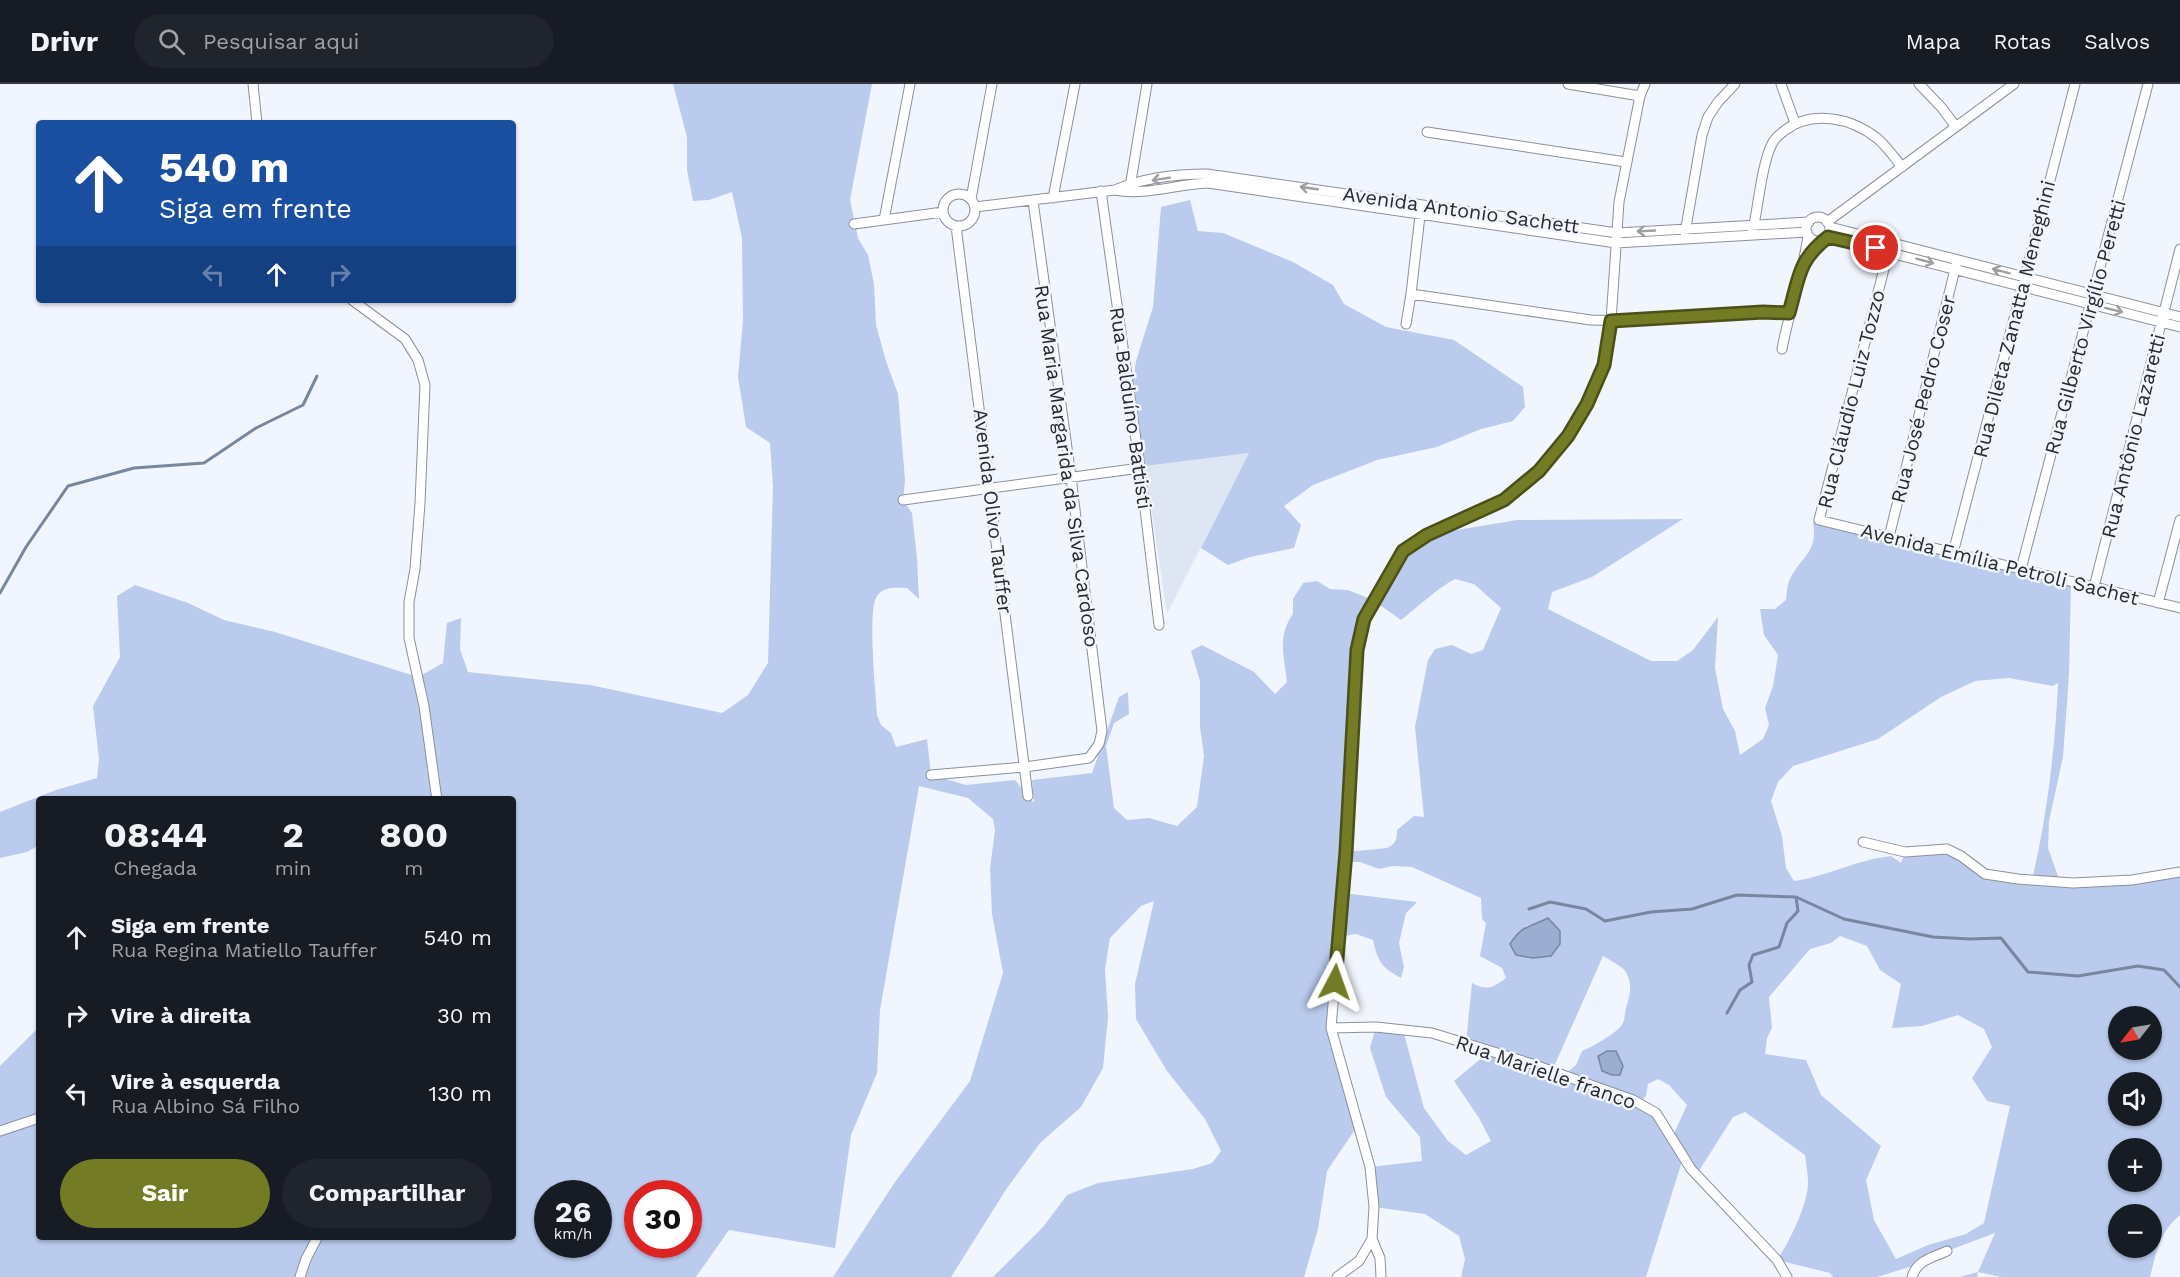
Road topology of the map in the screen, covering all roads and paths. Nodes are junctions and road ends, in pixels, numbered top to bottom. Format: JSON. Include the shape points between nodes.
{"nodes":[{"id":1,"x":253,"y":84,"type":"edge"},
{"id":2,"x":910,"y":84,"type":"edge"},
{"id":3,"x":992,"y":84,"type":"edge"},
{"id":4,"x":1075,"y":84,"type":"edge"},
{"id":5,"x":1147,"y":84,"type":"edge"},
{"id":6,"x":1568,"y":84,"type":"edge"},
{"id":7,"x":1645,"y":84,"type":"edge"},
{"id":8,"x":1736,"y":84,"type":"edge"},
{"id":9,"x":1781,"y":84,"type":"edge"},
{"id":10,"x":1919,"y":84,"type":"edge"},
{"id":11,"x":2014,"y":84,"type":"edge"},
{"id":12,"x":2075,"y":84,"type":"edge"},
{"id":13,"x":2148,"y":84,"type":"edge"},
{"id":14,"x":1640,"y":96,"type":"junction"},
{"id":15,"x":257,"y":120,"type":"edge"},
{"id":16,"x":1794,"y":123,"type":"junction"},
{"id":17,"x":1956,"y":127,"type":"junction"},
{"id":18,"x":1427,"y":132,"type":"dead end"},
{"id":19,"x":1626,"y":162,"type":"junction"},
{"id":20,"x":1902,"y":167,"type":"junction"},
{"id":21,"x":1130,"y":188,"type":"junction"},
{"id":22,"x":1101,"y":191,"type":"junction"},
{"id":23,"x":1053,"y":198,"type":"junction"},
{"id":24,"x":1033,"y":201,"type":"junction"},
{"id":25,"x":973,"y":203,"type":"junction"},
{"id":26,"x":1420,"y":209,"type":"junction"},
{"id":27,"x":943,"y":212,"type":"junction"},
{"id":28,"x":884,"y":220,"type":"junction"},
{"id":29,"x":854,"y":225,"type":"dead end"},
{"id":30,"x":956,"y":226,"type":"junction"},
{"id":31,"x":1808,"y":230,"type":"junction"},
{"id":32,"x":1753,"y":231,"type":"junction"},
{"id":33,"x":1826,"y":231,"type":"junction"},
{"id":34,"x":1685,"y":234,"type":"junction"},
{"id":35,"x":1616,"y":238,"type":"junction"},
{"id":36,"x":1890,"y":247,"type":"junction"},
{"id":37,"x":2180,"y":249,"type":"edge"},
{"id":38,"x":1805,"y":259,"type":"junction"},
{"id":39,"x":1957,"y":265,"type":"junction"},
{"id":40,"x":2024,"y":282,"type":"junction"},
{"id":41,"x":1412,"y":294,"type":"junction"},
{"id":42,"x":2092,"y":299,"type":"junction"},
{"id":43,"x":356,"y":303,"type":"edge"},
{"id":44,"x":1789,"y":313,"type":"junction"},
{"id":45,"x":2180,"y":316,"type":"edge"},
{"id":46,"x":2162,"y":317,"type":"junction"},
{"id":47,"x":1611,"y":321,"type":"junction"},
{"id":48,"x":1406,"y":324,"type":"dead end"},
{"id":49,"x":2180,"y":327,"type":"edge"},
{"id":50,"x":1782,"y":349,"type":"dead end"},
{"id":51,"x":1140,"y":468,"type":"junction"},
{"id":52,"x":1071,"y":477,"type":"junction"},
{"id":53,"x":990,"y":487,"type":"junction"},
{"id":54,"x":903,"y":500,"type":"dead end"},
{"id":55,"x":1820,"y":520,"type":"joint"},
{"id":56,"x":2180,"y":520,"type":"edge"},
{"id":57,"x":1889,"y":537,"type":"junction"},
{"id":58,"x":1953,"y":553,"type":"junction"},
{"id":59,"x":2020,"y":569,"type":"junction"},
{"id":60,"x":2094,"y":587,"type":"junction"},
{"id":61,"x":2158,"y":603,"type":"junction"},
{"id":62,"x":2180,"y":608,"type":"edge"},
{"id":63,"x":1159,"y":625,"type":"dead end"},
{"id":64,"x":1025,"y":767,"type":"junction"},
{"id":65,"x":931,"y":775,"type":"dead end"},
{"id":66,"x":436,"y":796,"type":"edge"},
{"id":67,"x":1028,"y":796,"type":"dead end"},
{"id":68,"x":1863,"y":842,"type":"dead end"},
{"id":69,"x":2180,"y":873,"type":"edge"},
{"id":70,"x":1331,"y":1028,"type":"junction"},
{"id":71,"x":36,"y":1119,"type":"edge"},
{"id":72,"x":0,"y":1131,"type":"edge"},
{"id":73,"x":1371,"y":1239,"type":"junction"},
{"id":74,"x":316,"y":1240,"type":"edge"},
{"id":75,"x":1947,"y":1251,"type":"dead end"},
{"id":76,"x":300,"y":1277,"type":"edge"},
{"id":77,"x":1337,"y":1277,"type":"edge"},
{"id":78,"x":1381,"y":1277,"type":"edge"},
{"id":79,"x":1787,"y":1277,"type":"edge"},
{"id":80,"x":1912,"y":1277,"type":"edge"}],
"edges":[{"from":1,"to":15,"type":"street"},
{"from":2,"to":28,"type":"street"},
{"from":3,"to":25,"type":"street"},
{"from":4,"to":23,"type":"street"},
{"from":5,"to":21,"type":"street"},
{"from":6,"to":14,"type":"street"},
{"from":7,"to":14,"type":"street"},
{"from":8,"to":34,"type":"street","via":[[1708,117]]},
{"from":9,"to":16,"type":"street"},
{"from":10,"to":17,"type":"street"},
{"from":11,"to":17,"type":"street"},
{"from":12,"to":40,"type":"street","name":"Rua Dileta Zanatta Meneghini"},
{"from":13,"to":42,"type":"street","name":"Rua Gilberto Virgílio Peretti"},
{"from":14,"to":19,"type":"street"},
{"from":16,"to":20,"type":"street","via":[[1818,118],[1851,123],[1878,138]]},
{"from":16,"to":32,"type":"street","via":[[1772,142]]},
{"from":17,"to":20,"type":"street"},
{"from":18,"to":19,"type":"street"},
{"from":19,"to":35,"type":"street"},
{"from":20,"to":33,"type":"street"},
{"from":21,"to":22,"type":"street","name":"Avenida Antonio Sachett"},
{"from":21,"to":26,"type":"street","name":"Avenida Antonio Sachett","via":[[1208,183],[1266,187]]},
{"from":22,"to":23,"type":"street","name":"Avenida Antonio Sachett"},
{"from":22,"to":51,"type":"street","name":"Rua Balduíno Battisti"},
{"from":23,"to":24,"type":"street","name":"Avenida Antonio Sachett"},
{"from":24,"to":25,"type":"street","name":"Avenida Antonio Sachett"},
{"from":24,"to":52,"type":"street","name":"Rua Maria Margarida da Silva Cardoso"},
{"from":25,"to":27,"type":"street","via":[[959,194],[952,195]]},
{"from":25,"to":30,"type":"street","via":[[972,219]]},
{"from":26,"to":35,"type":"street","name":"Avenida Antonio Sachett"},
{"from":26,"to":41,"type":"street"},
{"from":27,"to":28,"type":"street"},
{"from":27,"to":30,"type":"street","via":[[947,221]]},
{"from":28,"to":29,"type":"street"},
{"from":30,"to":53,"type":"street","name":"Avenida Olivo Tauffer"},
{"from":31,"to":32,"type":"street","name":"Avenida Antonio Sachett"},
{"from":31,"to":33,"type":"street","via":[[1813,240]]},
{"from":31,"to":33,"type":"street","name":"Avenida Antonio Sachett","via":[[1816,218]]},
{"from":31,"to":38,"type":"street"},
{"from":32,"to":34,"type":"street","name":"Avenida Antonio Sachett"},
{"from":33,"to":36,"type":"street"},
{"from":33,"to":38,"type":"street"},
{"from":34,"to":35,"type":"street","name":"Avenida Antonio Sachett"},
{"from":35,"to":47,"type":"street"},
{"from":36,"to":39,"type":"street"},
{"from":36,"to":55,"type":"street","name":"Rua Cláudio Luiz Tozzo"},
{"from":37,"to":46,"type":"street","name":"Rua Antônio Lazaretti"},
{"from":38,"to":44,"type":"street"},
{"from":39,"to":40,"type":"street"},
{"from":39,"to":57,"type":"street","name":"Rua José Pedro Coser"},
{"from":40,"to":42,"type":"street"},
{"from":40,"to":58,"type":"street","name":"Rua Dileta Zanatta Meneghini"},
{"from":41,"to":47,"type":"street"},
{"from":41,"to":48,"type":"street"},
{"from":42,"to":46,"type":"street"},
{"from":42,"to":59,"type":"street","name":"Rua Gilberto Virgílio Peretti"},
{"from":43,"to":66,"type":"street","via":[[405,339],[418,360],[425,385],[409,638],[424,706]]},
{"from":44,"to":47,"type":"street"},
{"from":44,"to":50,"type":"street"},
{"from":45,"to":46,"type":"street"},
{"from":46,"to":49,"type":"street"},
{"from":46,"to":60,"type":"street","name":"Rua Antônio Lazaretti"},
{"from":47,"to":70,"type":"street","via":[[1604,365],[1587,404],[1568,436],[1539,471],[1504,500],[1427,535],[1403,551],[1364,619],[1354,684],[1346,852]]},
{"from":51,"to":52,"type":"street"},
{"from":51,"to":63,"type":"street","name":"Rua Balduíno Battisti"},
{"from":52,"to":53,"type":"street"},
{"from":52,"to":64,"type":"street","name":"Rua Maria Margarida da Silva Cardoso","via":[[1102,731],[1089,758]]},
{"from":53,"to":54,"type":"street"},
{"from":53,"to":64,"type":"street","name":"Avenida Olivo Tauffer"},
{"from":55,"to":57,"type":"street","name":"Avenida Emília Petroli Sachet"},
{"from":56,"to":61,"type":"street"},
{"from":57,"to":58,"type":"street","name":"Avenida Emília Petroli Sachet"},
{"from":58,"to":59,"type":"street","name":"Avenida Emília Petroli Sachet"},
{"from":59,"to":60,"type":"street","name":"Avenida Emília Petroli Sachet"},
{"from":60,"to":61,"type":"street","name":"Avenida Emília Petroli Sachet"},
{"from":61,"to":62,"type":"street","name":"Avenida Emília Petroli Sachet"},
{"from":64,"to":65,"type":"street"},
{"from":64,"to":67,"type":"street","name":"Avenida Olivo Tauffer"},
{"from":68,"to":69,"type":"street","via":[[1905,852],[1947,849],[1985,874],[2018,879],[2073,883]]},
{"from":70,"to":73,"type":"street","via":[[1370,1167],[1374,1207]]},
{"from":70,"to":79,"type":"street","name":"Rua Marielle franco","via":[[1376,1027],[1432,1033],[1633,1100],[1656,1113],[1691,1169],[1777,1260]]},
{"from":71,"to":72,"type":"street"},
{"from":73,"to":77,"type":"street","via":[[1359,1261]]},
{"from":73,"to":78,"type":"street","via":[[1380,1258]]},
{"from":74,"to":76,"type":"street"},
{"from":75,"to":80,"type":"street","via":[[1919,1264]]}]}
